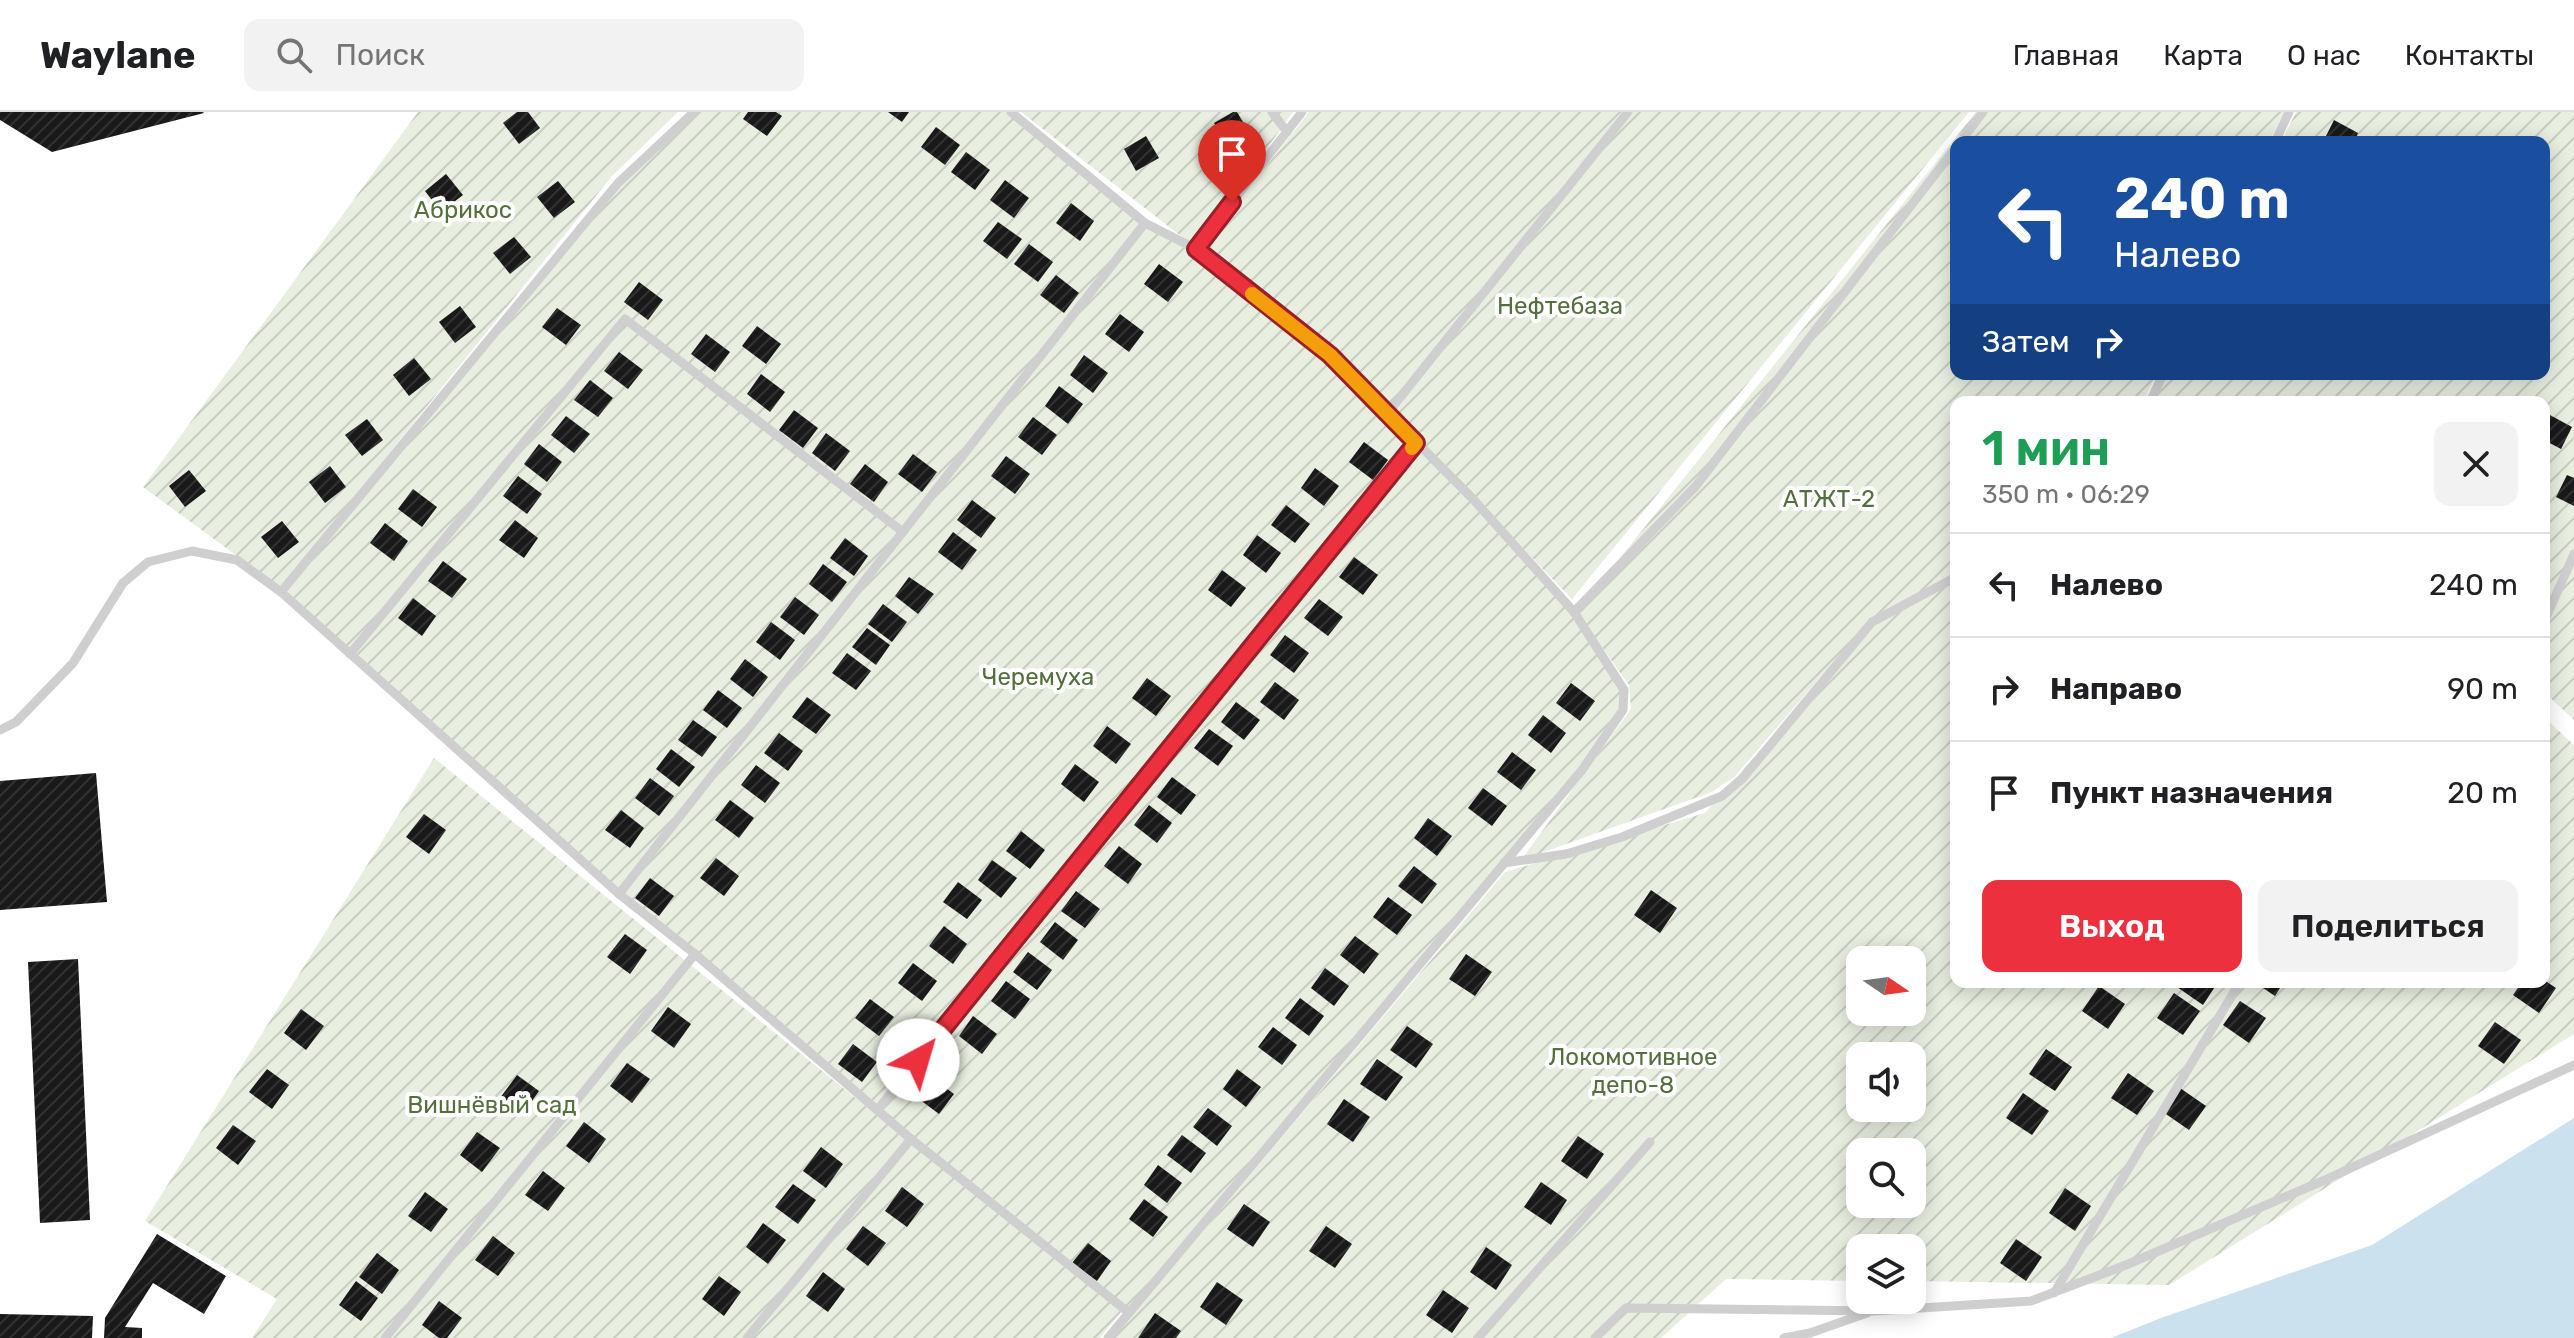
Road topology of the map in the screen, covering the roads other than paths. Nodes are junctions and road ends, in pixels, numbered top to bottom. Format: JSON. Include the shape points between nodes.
{"nodes":[{"id":1,"x":694,"y":112,"type":"edge"},
{"id":2,"x":1011,"y":112,"type":"edge"},
{"id":3,"x":1272,"y":112,"type":"edge"},
{"id":4,"x":1302,"y":112,"type":"edge"},
{"id":5,"x":1628,"y":112,"type":"edge"},
{"id":6,"x":1983,"y":112,"type":"edge"},
{"id":7,"x":2289,"y":112,"type":"edge"},
{"id":8,"x":1287,"y":132,"type":"junction"},
{"id":9,"x":1965,"y":136,"type":"edge"},
{"id":10,"x":2278,"y":136,"type":"edge"},
{"id":11,"x":1950,"y":155,"type":"edge"},
{"id":12,"x":1145,"y":223,"type":"junction"},
{"id":13,"x":1196,"y":249,"type":"junction"},
{"id":14,"x":1387,"y":414,"type":"junction"},
{"id":15,"x":1416,"y":443,"type":"junction"},
{"id":16,"x":903,"y":532,"type":"junction"},
{"id":17,"x":2574,"y":554,"type":"edge"},
{"id":18,"x":1950,"y":580,"type":"edge"},
{"id":19,"x":281,"y":592,"type":"junction"},
{"id":20,"x":2550,"y":608,"type":"edge"},
{"id":21,"x":1574,"y":612,"type":"junction"},
{"id":22,"x":350,"y":654,"type":"junction"},
{"id":23,"x":0,"y":730,"type":"edge"},
{"id":24,"x":1504,"y":863,"type":"junction"},
{"id":25,"x":619,"y":894,"type":"junction"},
{"id":26,"x":695,"y":954,"type":"junction"},
{"id":27,"x":2236,"y":988,"type":"edge"},
{"id":28,"x":2574,"y":1065,"type":"edge"},
{"id":29,"x":878,"y":1109,"type":"junction"},
{"id":30,"x":911,"y":1139,"type":"junction"},
{"id":31,"x":1650,"y":1142,"type":"dead end"},
{"id":32,"x":2054,"y":1293,"type":"junction"},
{"id":33,"x":1926,"y":1308,"type":"edge"},
{"id":34,"x":1846,"y":1311,"type":"edge"},
{"id":35,"x":1128,"y":1312,"type":"junction"},
{"id":36,"x":1866,"y":1314,"type":"edge"},
{"id":37,"x":1809,"y":1336,"type":"edge"},
{"id":38,"x":385,"y":1338,"type":"edge"},
{"id":39,"x":747,"y":1338,"type":"edge"},
{"id":40,"x":1108,"y":1338,"type":"edge"},
{"id":41,"x":1478,"y":1338,"type":"edge"},
{"id":42,"x":1595,"y":1338,"type":"edge"},
{"id":43,"x":1784,"y":1338,"type":"edge"}],
"edges":[{"from":1,"to":19,"type":"lane","via":[[618,183]]},
{"from":2,"to":12,"type":"lane"},
{"from":3,"to":8,"type":"lane"},
{"from":4,"to":8,"type":"lane"},
{"from":5,"to":14,"type":"lane"},
{"from":6,"to":9,"type":"lane"},
{"from":7,"to":10,"type":"lane"},
{"from":8,"to":13,"type":"lane"},
{"from":11,"to":21,"type":"lane","via":[[1695,487]]},
{"from":12,"to":13,"type":"lane"},
{"from":12,"to":16,"type":"lane"},
{"from":13,"to":14,"type":"lane","via":[[1330,355]]},
{"from":14,"to":15,"type":"lane"},
{"from":15,"to":21,"type":"lane"},
{"from":15,"to":29,"type":"lane"},
{"from":16,"to":22,"type":"lane","via":[[625,319]]},
{"from":16,"to":25,"type":"lane"},
{"from":17,"to":20,"type":"lane"},
{"from":18,"to":24,"type":"lane","via":[[1872,622],[1743,778],[1722,796],[1622,837],[1566,854]]},
{"from":19,"to":22,"type":"lane"},
{"from":19,"to":23,"type":"lane","via":[[237,560],[192,551],[148,562],[123,583],[73,663],[16,722]]},
{"from":21,"to":24,"type":"lane","via":[[1624,690],[1623,710],[1582,770]]},
{"from":22,"to":25,"type":"lane"},
{"from":24,"to":35,"type":"lane"},
{"from":25,"to":26,"type":"lane"},
{"from":26,"to":29,"type":"lane"},
{"from":26,"to":38,"type":"lane"},
{"from":27,"to":32,"type":"lane"},
{"from":28,"to":32,"type":"lane","via":[[2327,1179]]},
{"from":29,"to":30,"type":"lane"},
{"from":30,"to":35,"type":"lane"},
{"from":30,"to":39,"type":"lane"},
{"from":31,"to":41,"type":"lane"},
{"from":32,"to":33,"type":"lane","via":[[2031,1301]]},
{"from":34,"to":42,"type":"lane","via":[[1626,1308]]},
{"from":35,"to":40,"type":"lane"},
{"from":36,"to":37,"type":"lane"},
{"from":37,"to":43,"type":"lane"}]}
